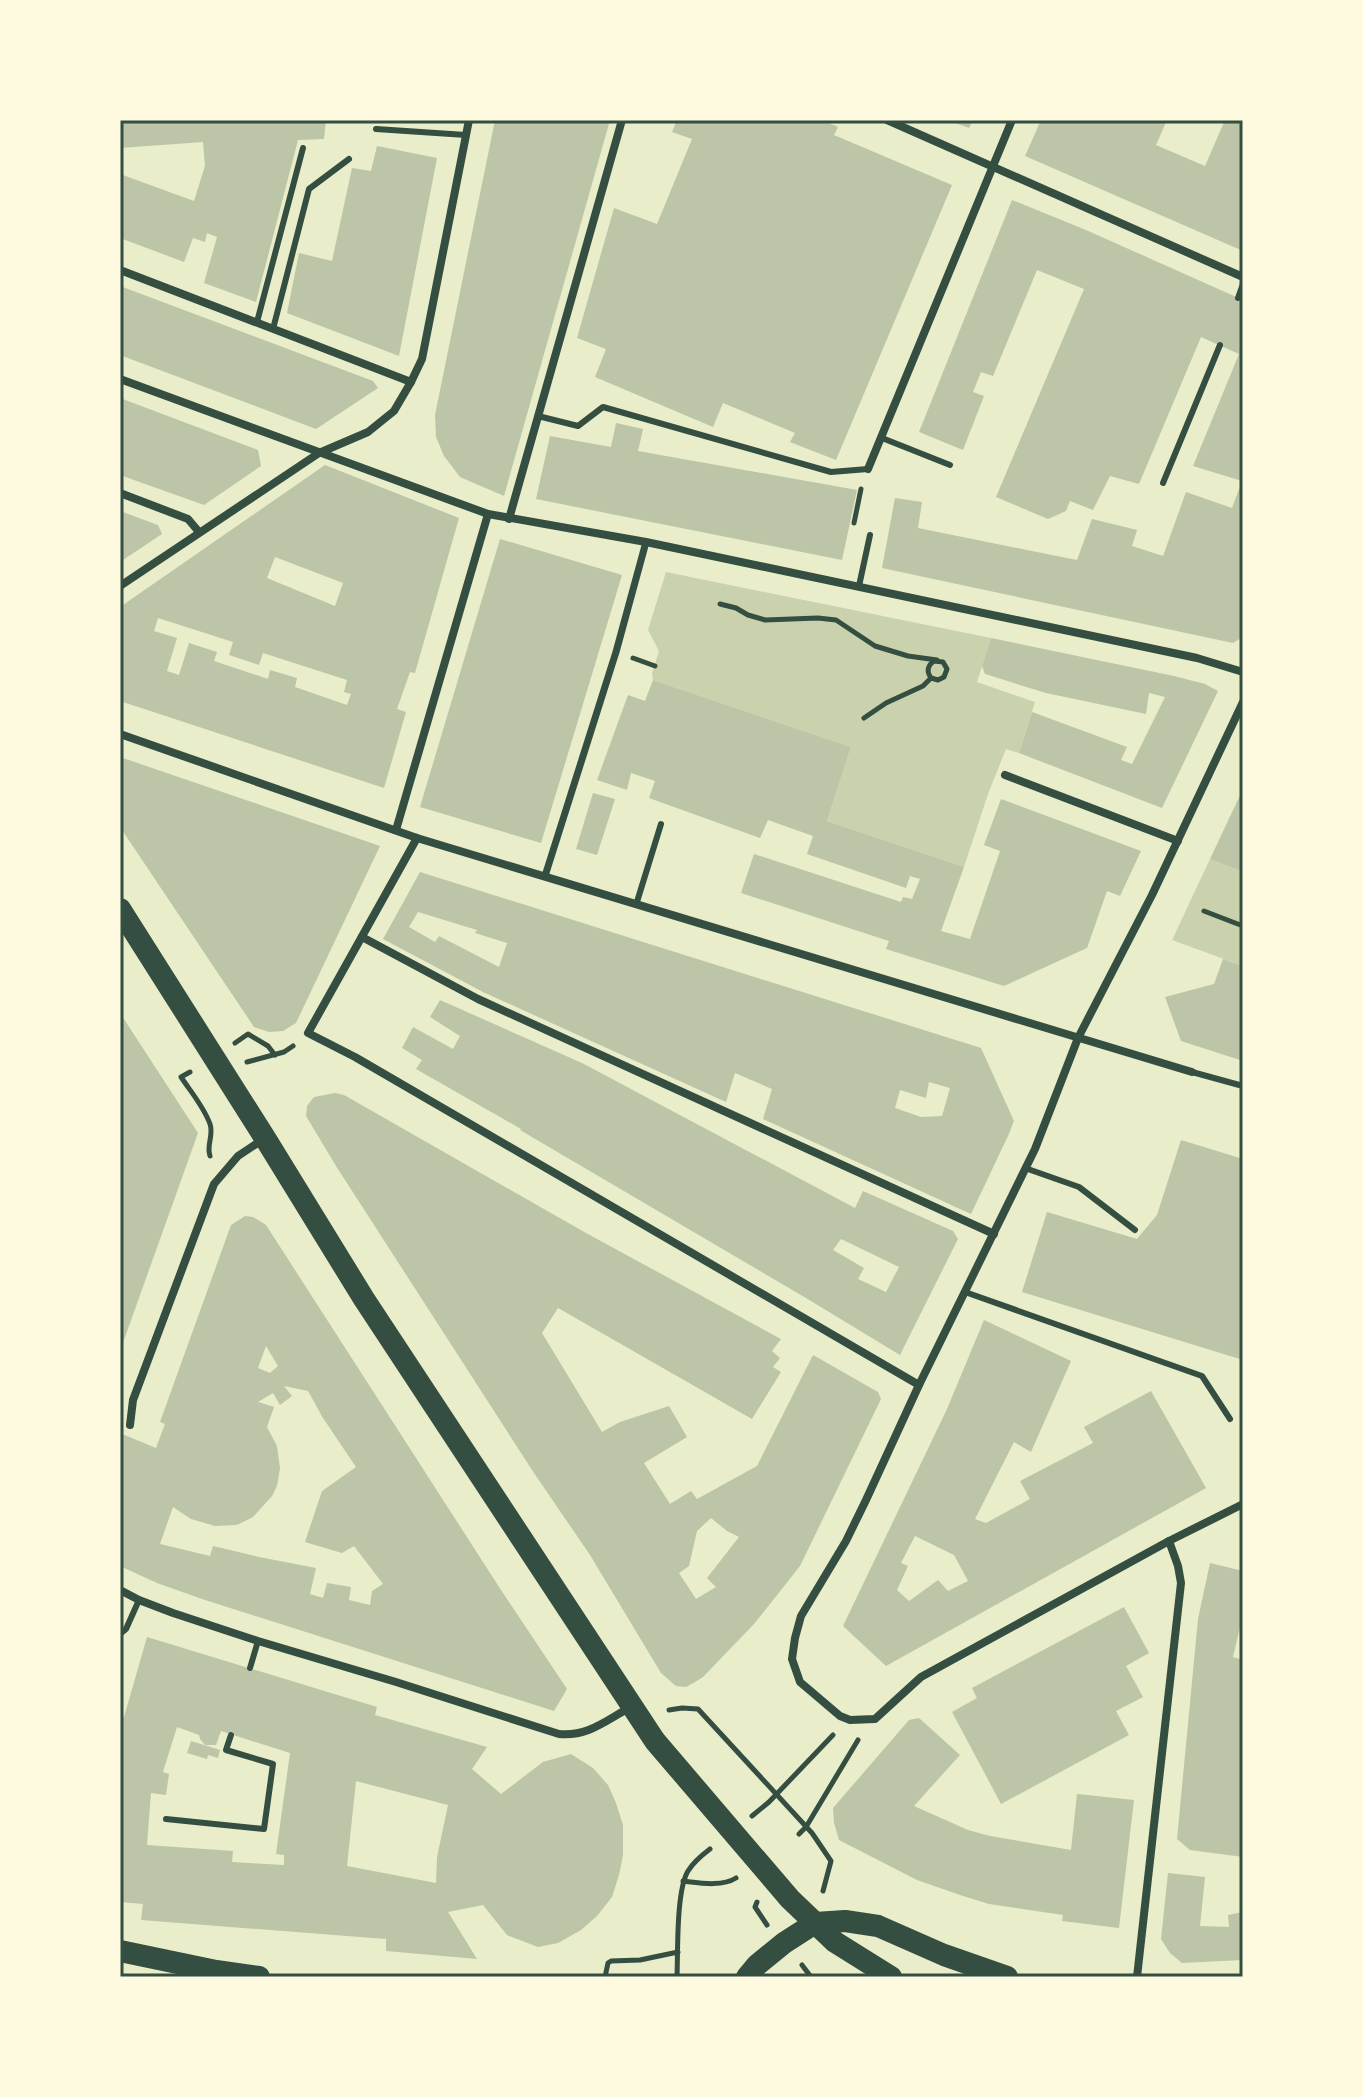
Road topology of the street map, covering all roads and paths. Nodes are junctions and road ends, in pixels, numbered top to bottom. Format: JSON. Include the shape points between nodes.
{"nodes":[{"id":1,"x":469,"y":120,"type":"edge"},
{"id":2,"x":622,"y":120,"type":"edge"},
{"id":3,"x":887,"y":120,"type":"edge"},
{"id":4,"x":1012,"y":120,"type":"edge"},
{"id":5,"x":376,"y":129,"type":"dead end"},
{"id":6,"x":466,"y":135,"type":"junction"},
{"id":7,"x":303,"y":148,"type":"dead end"},
{"id":8,"x":349,"y":159,"type":"dead end"},
{"id":9,"x":993,"y":166,"type":"junction"},
{"id":10,"x":120,"y":270,"type":"edge"},
{"id":11,"x":1243,"y":277,"type":"edge"},
{"id":12,"x":1243,"y":284,"type":"edge"},
{"id":13,"x":1238,"y":298,"type":"dead end"},
{"id":14,"x":257,"y":322,"type":"junction"},
{"id":15,"x":273,"y":329,"type":"junction"},
{"id":16,"x":1220,"y":345,"type":"dead end"},
{"id":17,"x":120,"y":379,"type":"edge"},
{"id":18,"x":411,"y":382,"type":"junction"},
{"id":19,"x":538,"y":416,"type":"junction"},
{"id":20,"x":882,"y":438,"type":"junction"},
{"id":21,"x":319,"y":453,"type":"junction"},
{"id":22,"x":950,"y":465,"type":"dead end"},
{"id":23,"x":868,"y":469,"type":"joint"},
{"id":24,"x":1163,"y":483,"type":"dead end"},
{"id":25,"x":120,"y":493,"type":"edge"},
{"id":26,"x":488,"y":514,"type":"junction"},
{"id":27,"x":509,"y":519,"type":"junction"},
{"id":28,"x":199,"y":532,"type":"junction"},
{"id":29,"x":870,"y":535,"type":"dead end"},
{"id":30,"x":646,"y":542,"type":"junction"},
{"id":31,"x":120,"y":586,"type":"edge"},
{"id":32,"x":859,"y":586,"type":"junction"},
{"id":33,"x":720,"y":604,"type":"dead end"},
{"id":34,"x":937,"y":660,"type":"junction"},
{"id":35,"x":1243,"y":672,"type":"edge"},
{"id":36,"x":931,"y":678,"type":"junction"},
{"id":37,"x":1243,"y":702,"type":"edge"},
{"id":38,"x":864,"y":718,"type":"dead end"},
{"id":39,"x":120,"y":734,"type":"edge"},
{"id":40,"x":1005,"y":775,"type":"dead end"},
{"id":41,"x":661,"y":824,"type":"dead end"},
{"id":42,"x":396,"y":830,"type":"junction"},
{"id":43,"x":417,"y":838,"type":"junction"},
{"id":44,"x":1178,"y":841,"type":"junction"},
{"id":45,"x":545,"y":876,"type":"junction"},
{"id":46,"x":636,"y":905,"type":"junction"},
{"id":47,"x":120,"y":909,"type":"edge"},
{"id":48,"x":1204,"y":911,"type":"dead end"},
{"id":49,"x":1243,"y":926,"type":"edge"},
{"id":50,"x":362,"y":937,"type":"junction"},
{"id":51,"x":242,"y":1038,"type":"dead end"},
{"id":52,"x":1078,"y":1038,"type":"junction"},
{"id":53,"x":294,"y":1046,"type":"dead end"},
{"id":54,"x":1192,"y":1072,"type":"joint"},
{"id":55,"x":187,"y":1074,"type":"dead end"},
{"id":56,"x":1243,"y":1086,"type":"edge"},
{"id":57,"x":265,"y":1138,"type":"junction"},
{"id":58,"x":1025,"y":1168,"type":"junction"},
{"id":59,"x":217,"y":1178,"type":"junction"},
{"id":60,"x":1135,"y":1230,"type":"dead end"},
{"id":61,"x":994,"y":1234,"type":"junction"},
{"id":62,"x":965,"y":1292,"type":"junction"},
{"id":63,"x":919,"y":1385,"type":"junction"},
{"id":64,"x":1230,"y":1419,"type":"dead end"},
{"id":65,"x":130,"y":1425,"type":"dead end"},
{"id":66,"x":1240,"y":1506,"type":"edge"},
{"id":67,"x":1243,"y":1520,"type":"edge"},
{"id":68,"x":1169,"y":1541,"type":"junction"},
{"id":69,"x":120,"y":1590,"type":"edge"},
{"id":70,"x":139,"y":1600,"type":"junction"},
{"id":71,"x":120,"y":1634,"type":"edge"},
{"id":72,"x":258,"y":1641,"type":"junction"},
{"id":73,"x":250,"y":1668,"type":"dead end"},
{"id":74,"x":633,"y":1707,"type":"junction"},
{"id":75,"x":682,"y":1708,"type":"dead end"},
{"id":76,"x":866,"y":1721,"type":"junction"},
{"id":77,"x":837,"y":1729,"type":"dead end"},
{"id":78,"x":231,"y":1735,"type":"dead end"},
{"id":79,"x":777,"y":1795,"type":"junction"},
{"id":80,"x":769,"y":1802,"type":"dead end"},
{"id":81,"x":166,"y":1819,"type":"dead end"},
{"id":82,"x":806,"y":1827,"type":"junction"},
{"id":83,"x":799,"y":1834,"type":"dead end"},
{"id":84,"x":705,"y":1853,"type":"dead end"},
{"id":85,"x":831,"y":1861,"type":"dead end"},
{"id":86,"x":683,"y":1881,"type":"junction"},
{"id":87,"x":717,"y":1883,"type":"dead end"},
{"id":88,"x":815,"y":1923,"type":"junction"},
{"id":89,"x":120,"y":1951,"type":"edge"},
{"id":90,"x":678,"y":1952,"type":"junction"},
{"id":91,"x":219,"y":1974,"type":"edge"},
{"id":92,"x":259,"y":1977,"type":"edge"},
{"id":93,"x":605,"y":1977,"type":"edge"},
{"id":94,"x":677,"y":1977,"type":"edge"},
{"id":95,"x":747,"y":1977,"type":"edge"},
{"id":96,"x":891,"y":1977,"type":"edge"},
{"id":97,"x":1007,"y":1977,"type":"edge"},
{"id":98,"x":1137,"y":1977,"type":"edge"}],
"edges":[{"from":1,"to":6,"type":"street"},
{"from":2,"to":19,"type":"street"},
{"from":3,"to":9,"type":"street"},
{"from":4,"to":9,"type":"street"},
{"from":5,"to":6,"type":"lane"},
{"from":6,"to":18,"type":"street","via":[[422,359]]},
{"from":7,"to":14,"type":"lane"},
{"from":8,"to":15,"type":"lane","via":[[309,189]]},
{"from":9,"to":11,"type":"street"},
{"from":9,"to":20,"type":"street"},
{"from":10,"to":14,"type":"street"},
{"from":12,"to":13,"type":"lane"},
{"from":14,"to":15,"type":"street"},
{"from":15,"to":18,"type":"street"},
{"from":16,"to":24,"type":"lane"},
{"from":17,"to":21,"type":"street"},
{"from":18,"to":21,"type":"street","via":[[394,411],[368,432]]},
{"from":19,"to":23,"type":"lane","via":[[578,426],[603,407],[831,472]]},
{"from":19,"to":27,"type":"street"},
{"from":20,"to":22,"type":"lane"},
{"from":20,"to":23,"type":"street"},
{"from":21,"to":26,"type":"street"},
{"from":21,"to":28,"type":"street"},
{"from":25,"to":28,"type":"street","via":[[188,519]]},
{"from":26,"to":27,"type":"street"},
{"from":26,"to":42,"type":"street"},
{"from":27,"to":30,"type":"street"},
{"from":28,"to":31,"type":"street"},
{"from":29,"to":32,"type":"lane"},
{"from":30,"to":32,"type":"street"},
{"from":30,"to":45,"type":"street"},
{"from":32,"to":35,"type":"street"},
{"from":33,"to":34,"type":"path","via":[[765,620],[836,620],[875,646]]},
{"from":34,"to":36,"type":"path","via":[[929,665]]},
{"from":34,"to":36,"type":"path","via":[[947,672],[941,679]]},
{"from":36,"to":38,"type":"path"},
{"from":37,"to":44,"type":"street"},
{"from":39,"to":42,"type":"street"},
{"from":40,"to":44,"type":"street"},
{"from":41,"to":46,"type":"lane"},
{"from":42,"to":43,"type":"street"},
{"from":43,"to":45,"type":"street"},
{"from":43,"to":50,"type":"street"},
{"from":44,"to":52,"type":"street"},
{"from":45,"to":46,"type":"street"},
{"from":46,"to":52,"type":"street"},
{"from":47,"to":57,"type":"highway"},
{"from":48,"to":49,"type":"path"},
{"from":50,"to":61,"type":"street","via":[[535,1026]]},
{"from":50,"to":63,"type":"street","via":[[308,1033]]},
{"from":51,"to":53,"type":"path","via":[[248,1034],[275,1055]]},
{"from":52,"to":54,"type":"street"},
{"from":52,"to":58,"type":"street"},
{"from":54,"to":56,"type":"lane"},
{"from":55,"to":59,"type":"path","via":[[181,1077],[210,1124],[208,1148]]},
{"from":57,"to":59,"type":"street"},
{"from":57,"to":74,"type":"highway","via":[[364,1299]]},
{"from":58,"to":60,"type":"lane","via":[[1079,1187]]},
{"from":58,"to":61,"type":"street"},
{"from":59,"to":65,"type":"street","via":[[133,1400]]},
{"from":61,"to":62,"type":"street"},
{"from":62,"to":63,"type":"street"},
{"from":62,"to":64,"type":"lane","via":[[1202,1376]]},
{"from":63,"to":76,"type":"street","via":[[846,1541],[801,1616],[795,1638],[792,1659],[800,1682],[840,1716]]},
{"from":66,"to":67,"type":"street"},
{"from":66,"to":68,"type":"street"},
{"from":68,"to":76,"type":"street","via":[[921,1677],[881,1715]]},
{"from":68,"to":98,"type":"street","via":[[1181,1583]]},
{"from":69,"to":70,"type":"street"},
{"from":70,"to":71,"type":"lane"},
{"from":70,"to":72,"type":"street"},
{"from":72,"to":73,"type":"lane"},
{"from":72,"to":74,"type":"street","via":[[559,1734],[585,1733]]},
{"from":74,"to":88,"type":"highway","via":[[684,1775]]},
{"from":75,"to":79,"type":"path","via":[[698,1709]]},
{"from":76,"to":82,"type":"path"},
{"from":77,"to":79,"type":"path"},
{"from":78,"to":81,"type":"lane","via":[[226,1750],[273,1764],[264,1829]]},
{"from":79,"to":80,"type":"path"},
{"from":79,"to":82,"type":"path"},
{"from":82,"to":83,"type":"path"},
{"from":82,"to":85,"type":"path"},
{"from":84,"to":86,"type":"path"},
{"from":86,"to":87,"type":"path"},
{"from":86,"to":90,"type":"path"},
{"from":88,"to":95,"type":"highway"},
{"from":88,"to":96,"type":"highway"},
{"from":88,"to":97,"type":"highway","via":[[878,1926]]},
{"from":89,"to":91,"type":"highway"},
{"from":90,"to":93,"type":"path","via":[[611,1961]]},
{"from":90,"to":94,"type":"path"},
{"from":91,"to":92,"type":"highway"}]}
